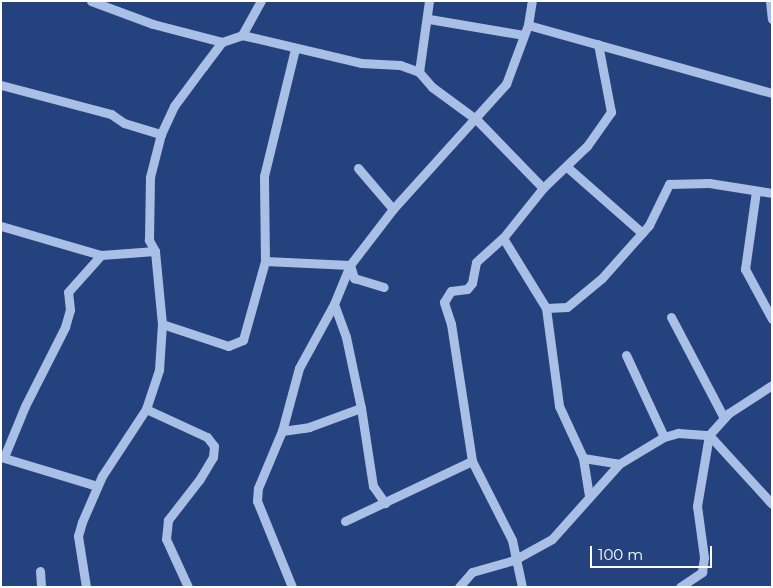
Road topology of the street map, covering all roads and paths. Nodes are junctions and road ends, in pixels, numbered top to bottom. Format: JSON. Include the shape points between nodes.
{"nodes":[{"id":1,"x":91,"y":1,"type":"edge"},
{"id":2,"x":260,"y":1,"type":"edge"},
{"id":3,"x":430,"y":1,"type":"edge"},
{"id":4,"x":532,"y":1,"type":"edge"},
{"id":5,"x":770,"y":1,"type":"edge"},
{"id":6,"x":429,"y":19,"type":"junction"},
{"id":7,"x":772,"y":19,"type":"edge"},
{"id":8,"x":528,"y":25,"type":"junction"},
{"id":9,"x":242,"y":35,"type":"junction"},
{"id":10,"x":524,"y":35,"type":"junction"},
{"id":11,"x":222,"y":42,"type":"junction"},
{"id":12,"x":598,"y":44,"type":"junction"},
{"id":13,"x":295,"y":49,"type":"junction"},
{"id":14,"x":419,"y":72,"type":"junction"},
{"id":15,"x":1,"y":85,"type":"edge"},
{"id":16,"x":772,"y":93,"type":"edge"},
{"id":17,"x":477,"y":120,"type":"junction"},
{"id":18,"x":160,"y":134,"type":"junction"},
{"id":19,"x":566,"y":167,"type":"junction"},
{"id":20,"x":358,"y":168,"type":"dead end"},
{"id":21,"x":543,"y":188,"type":"junction"},
{"id":22,"x":756,"y":191,"type":"junction"},
{"id":23,"x":772,"y":192,"type":"edge"},
{"id":24,"x":393,"y":209,"type":"junction"},
{"id":25,"x":1,"y":226,"type":"edge"},
{"id":26,"x":642,"y":233,"type":"junction"},
{"id":27,"x":503,"y":238,"type":"junction"},
{"id":28,"x":156,"y":251,"type":"junction"},
{"id":29,"x":100,"y":255,"type":"junction"},
{"id":30,"x":265,"y":261,"type":"junction"},
{"id":31,"x":350,"y":265,"type":"junction"},
{"id":32,"x":384,"y":288,"type":"dead end"},
{"id":33,"x":334,"y":304,"type":"junction"},
{"id":34,"x":546,"y":308,"type":"junction"},
{"id":35,"x":671,"y":317,"type":"dead end"},
{"id":36,"x":772,"y":319,"type":"edge"},
{"id":37,"x":162,"y":324,"type":"junction"},
{"id":38,"x":626,"y":355,"type":"dead end"},
{"id":39,"x":772,"y":386,"type":"edge"},
{"id":40,"x":361,"y":408,"type":"junction"},
{"id":41,"x":146,"y":409,"type":"junction"},
{"id":42,"x":724,"y":418,"type":"junction"},
{"id":43,"x":282,"y":431,"type":"junction"},
{"id":44,"x":709,"y":435,"type":"junction"},
{"id":45,"x":664,"y":437,"type":"junction"},
{"id":46,"x":3,"y":457,"type":"edge"},
{"id":47,"x":583,"y":458,"type":"junction"},
{"id":48,"x":472,"y":461,"type":"junction"},
{"id":49,"x":619,"y":464,"type":"junction"},
{"id":50,"x":97,"y":486,"type":"junction"},
{"id":51,"x":589,"y":494,"type":"junction"},
{"id":52,"x":385,"y":503,"type":"junction"},
{"id":53,"x":772,"y":504,"type":"edge"},
{"id":54,"x":345,"y":521,"type":"dead end"},
{"id":55,"x":514,"y":560,"type":"junction"},
{"id":56,"x":40,"y":571,"type":"dead end"},
{"id":57,"x":41,"y":587,"type":"edge"},
{"id":58,"x":86,"y":587,"type":"edge"},
{"id":59,"x":188,"y":587,"type":"edge"},
{"id":60,"x":292,"y":587,"type":"edge"},
{"id":61,"x":459,"y":587,"type":"edge"},
{"id":62,"x":522,"y":587,"type":"edge"},
{"id":63,"x":680,"y":587,"type":"edge"}],
"edges":[{"from":1,"to":11,"type":"street","via":[[153,24]]},
{"from":2,"to":9,"type":"street"},
{"from":3,"to":6,"type":"street"},
{"from":4,"to":8,"type":"street"},
{"from":5,"to":7,"type":"street"},
{"from":6,"to":10,"type":"street"},
{"from":6,"to":14,"type":"street"},
{"from":8,"to":10,"type":"street"},
{"from":8,"to":12,"type":"street"},
{"from":9,"to":11,"type":"street"},
{"from":9,"to":13,"type":"street"},
{"from":10,"to":17,"type":"street","via":[[506,84]]},
{"from":11,"to":18,"type":"street","via":[[174,106]]},
{"from":12,"to":16,"type":"street"},
{"from":12,"to":19,"type":"street","via":[[611,112],[587,146]]},
{"from":13,"to":14,"type":"street","via":[[361,63],[400,64]]},
{"from":13,"to":30,"type":"street","via":[[264,176]]},
{"from":14,"to":17,"type":"street","via":[[432,87]]},
{"from":15,"to":18,"type":"street","via":[[111,114],[124,123]]},
{"from":17,"to":21,"type":"street"},
{"from":17,"to":24,"type":"street"},
{"from":18,"to":28,"type":"street","via":[[150,177],[149,240]]},
{"from":19,"to":21,"type":"street"},
{"from":19,"to":26,"type":"street"},
{"from":20,"to":24,"type":"street"},
{"from":21,"to":27,"type":"street"},
{"from":22,"to":23,"type":"street"},
{"from":22,"to":26,"type":"street","via":[[709,183],[669,184]]},
{"from":22,"to":36,"type":"street","via":[[745,269]]},
{"from":24,"to":31,"type":"street"},
{"from":25,"to":29,"type":"street"},
{"from":26,"to":34,"type":"street","via":[[580,298],[559,310]]},
{"from":27,"to":34,"type":"street"},
{"from":27,"to":48,"type":"street","via":[[476,262],[472,282],[467,289],[451,291],[444,302],[451,324]]},
{"from":28,"to":29,"type":"street"},
{"from":28,"to":37,"type":"street"},
{"from":29,"to":46,"type":"street","via":[[68,292],[70,310],[65,327]]},
{"from":30,"to":31,"type":"street"},
{"from":30,"to":37,"type":"street","via":[[243,340],[234,346]]},
{"from":31,"to":32,"type":"street","via":[[354,278]]},
{"from":31,"to":33,"type":"street"},
{"from":33,"to":40,"type":"street","via":[[346,337]]},
{"from":33,"to":43,"type":"street","via":[[299,368]]},
{"from":34,"to":47,"type":"street","via":[[559,406]]},
{"from":35,"to":42,"type":"street"},
{"from":37,"to":41,"type":"street","via":[[159,370]]},
{"from":38,"to":45,"type":"street"},
{"from":39,"to":42,"type":"street"},
{"from":40,"to":43,"type":"street","via":[[309,428]]},
{"from":40,"to":52,"type":"street","via":[[373,486]]},
{"from":41,"to":50,"type":"street"},
{"from":41,"to":59,"type":"street","via":[[207,437],[214,446],[213,457],[200,480],[168,520],[166,539]]},
{"from":42,"to":44,"type":"street"},
{"from":43,"to":60,"type":"street","via":[[258,488],[257,502]]},
{"from":44,"to":45,"type":"street","via":[[678,433]]},
{"from":44,"to":53,"type":"street"},
{"from":44,"to":63,"type":"street","via":[[696,506],[704,557],[702,572]]},
{"from":45,"to":49,"type":"street"},
{"from":46,"to":50,"type":"street"},
{"from":47,"to":49,"type":"street"},
{"from":47,"to":51,"type":"street"},
{"from":48,"to":52,"type":"street"},
{"from":48,"to":55,"type":"street","via":[[512,540]]},
{"from":49,"to":51,"type":"street"},
{"from":50,"to":58,"type":"street","via":[[78,536]]},
{"from":51,"to":55,"type":"street","via":[[552,538]]},
{"from":52,"to":54,"type":"street"},
{"from":55,"to":61,"type":"street","via":[[472,572]]},
{"from":55,"to":62,"type":"street"},
{"from":56,"to":57,"type":"street"}]}
